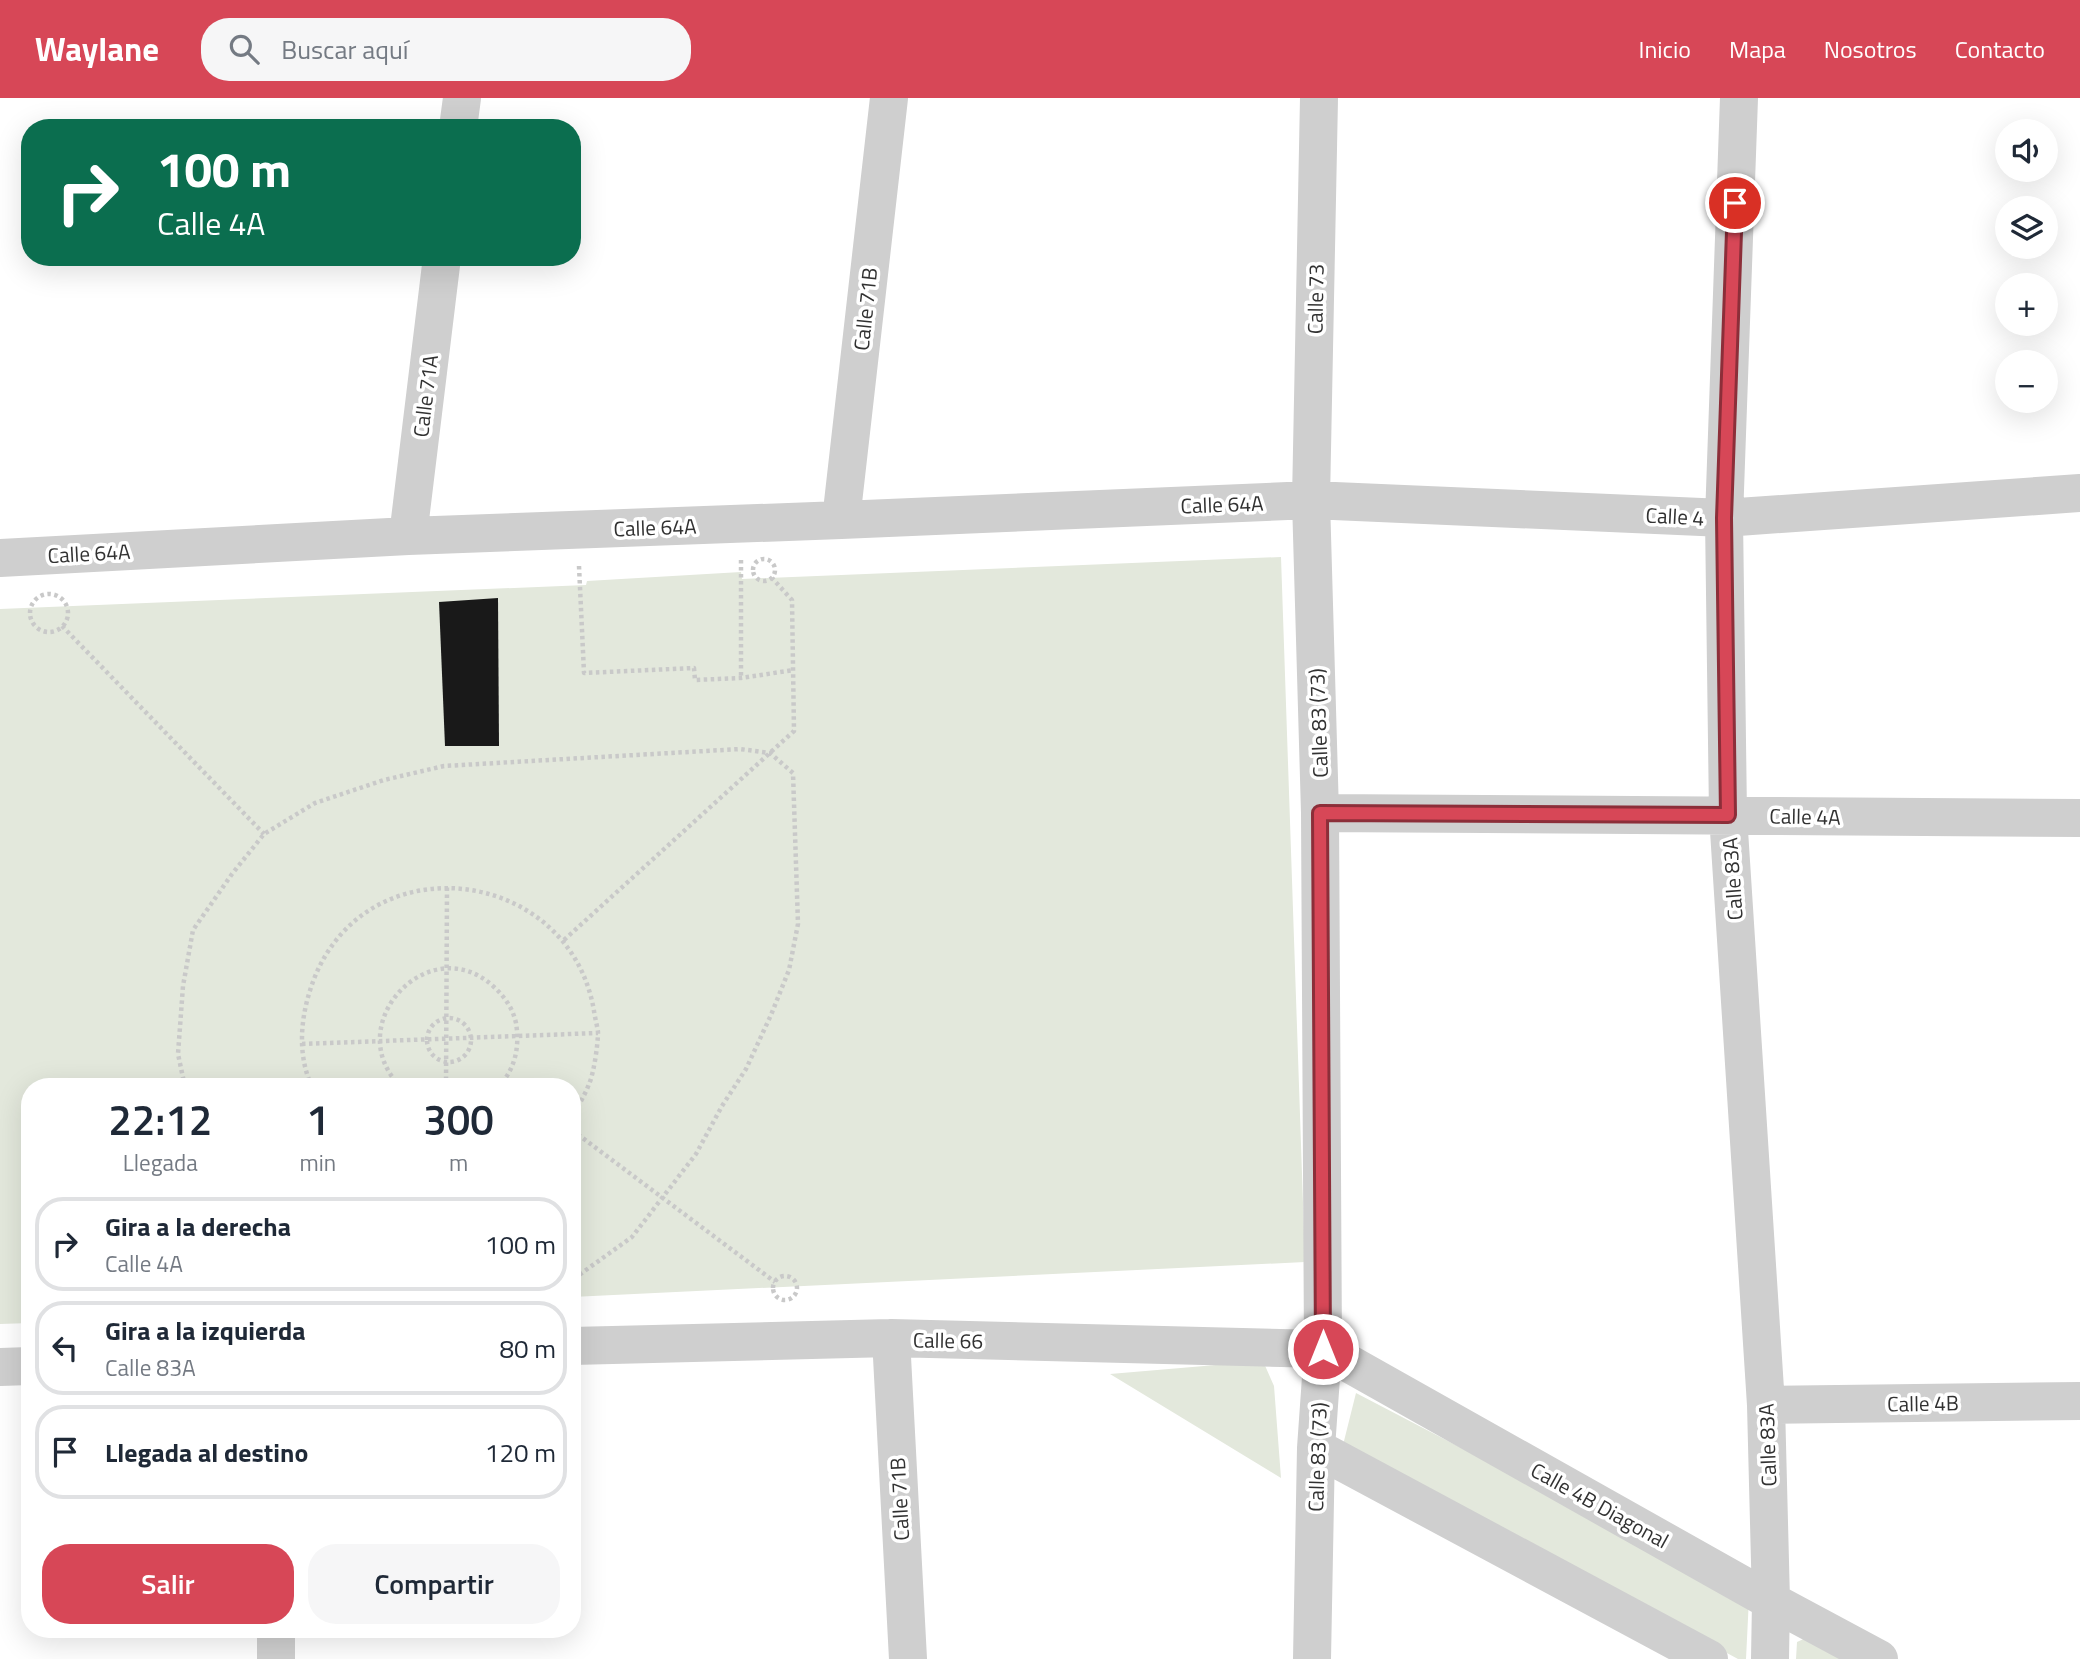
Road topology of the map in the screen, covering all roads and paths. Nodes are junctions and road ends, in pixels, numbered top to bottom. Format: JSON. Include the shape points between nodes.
{"nodes":[{"id":1,"x":462,"y":98,"type":"edge"},
{"id":2,"x":890,"y":98,"type":"edge"},
{"id":3,"x":1319,"y":98,"type":"edge"},
{"id":4,"x":1739,"y":98,"type":"edge"},
{"id":5,"x":459,"y":119,"type":"edge"},
{"id":6,"x":441,"y":266,"type":"edge"},
{"id":7,"x":2080,"y":493,"type":"edge"},
{"id":8,"x":1311,"y":500,"type":"junction"},
{"id":9,"x":1724,"y":518,"type":"junction"},
{"id":10,"x":841,"y":520,"type":"junction"},
{"id":11,"x":408,"y":536,"type":"junction"},
{"id":12,"x":741,"y":553,"type":"dead end"},
{"id":13,"x":0,"y":558,"type":"edge"},
{"id":14,"x":579,"y":562,"type":"dead end"},
{"id":15,"x":772,"y":578,"type":"junction"},
{"id":16,"x":62,"y":626,"type":"junction"},
{"id":17,"x":794,"y":670,"type":"junction"},
{"id":18,"x":741,"y":678,"type":"junction"},
{"id":19,"x":770,"y":753,"type":"junction"},
{"id":20,"x":1320,"y":813,"type":"junction"},
{"id":21,"x":1728,"y":815,"type":"junction"},
{"id":22,"x":2080,"y":818,"type":"edge"},
{"id":23,"x":264,"y":834,"type":"junction"},
{"id":24,"x":447,"y":887,"type":"junction"},
{"id":25,"x":564,"y":940,"type":"junction"},
{"id":26,"x":447,"y":968,"type":"junction"},
{"id":27,"x":446,"y":1018,"type":"junction"},
{"id":28,"x":598,"y":1033,"type":"junction"},
{"id":29,"x":518,"y":1037,"type":"junction"},
{"id":30,"x":470,"y":1038,"type":"junction"},
{"id":31,"x":447,"y":1039,"type":"junction"},
{"id":32,"x":427,"y":1040,"type":"junction"},
{"id":33,"x":380,"y":1041,"type":"junction"},
{"id":34,"x":301,"y":1044,"type":"junction"},
{"id":35,"x":446,"y":1061,"type":"junction"},
{"id":36,"x":183,"y":1078,"type":"edge"},
{"id":37,"x":308,"y":1078,"type":"edge"},
{"id":38,"x":393,"y":1078,"type":"edge"},
{"id":39,"x":446,"y":1078,"type":"edge"},
{"id":40,"x":506,"y":1078,"type":"edge"},
{"id":41,"x":581,"y":1100,"type":"edge"},
{"id":42,"x":581,"y":1137,"type":"edge"},
{"id":43,"x":662,"y":1198,"type":"junction"},
{"id":44,"x":581,"y":1273,"type":"edge"},
{"id":45,"x":775,"y":1282,"type":"junction"},
{"id":46,"x":891,"y":1338,"type":"junction"},
{"id":47,"x":581,"y":1346,"type":"edge"},
{"id":48,"x":1323,"y":1349,"type":"junction"},
{"id":49,"x":21,"y":1366,"type":"edge"},
{"id":50,"x":0,"y":1367,"type":"edge"},
{"id":51,"x":2080,"y":1401,"type":"edge"},
{"id":52,"x":1766,"y":1405,"type":"junction"},
{"id":53,"x":1316,"y":1448,"type":"junction"},
{"id":54,"x":1771,"y":1601,"type":"junction"},
{"id":55,"x":276,"y":1638,"type":"edge"},
{"id":56,"x":276,"y":1659,"type":"edge"},
{"id":57,"x":908,"y":1659,"type":"edge"},
{"id":58,"x":1312,"y":1659,"type":"edge"},
{"id":59,"x":1709,"y":1659,"type":"edge"},
{"id":60,"x":1770,"y":1659,"type":"edge"},
{"id":61,"x":1879,"y":1659,"type":"edge"}],
"edges":[{"from":1,"to":5,"type":"street"},
{"from":2,"to":10,"type":"street","name":"Calle 71B"},
{"from":3,"to":8,"type":"street","name":"Calle 73"},
{"from":4,"to":9,"type":"street","name":"Calle 83A"},
{"from":6,"to":11,"type":"street","name":"Calle 71A"},
{"from":7,"to":9,"type":"street","name":"Calle 4"},
{"from":8,"to":9,"type":"street","name":"Calle 4"},
{"from":8,"to":10,"type":"street","name":"Calle 64A"},
{"from":8,"to":20,"type":"street","name":"Calle 83 (73)"},
{"from":9,"to":21,"type":"street","name":"Calle 83A"},
{"from":10,"to":11,"type":"street","name":"Calle 64A"},
{"from":11,"to":13,"type":"street","name":"Calle 64A"},
{"from":12,"to":18,"type":"path"},
{"from":14,"to":18,"type":"path","via":[[584,673],[694,668],[695,680]]},
{"from":15,"to":15,"type":"path","via":[[755,576],[756,562],[772,562]]},
{"from":15,"to":17,"type":"path","via":[[792,600]]},
{"from":16,"to":16,"type":"path","via":[[67,610],[61,599],[50,594],[34,600],[30,612],[33,625],[44,632]]},
{"from":16,"to":23,"type":"path"},
{"from":17,"to":18,"type":"path"},
{"from":17,"to":19,"type":"path","via":[[793,731]]},
{"from":19,"to":23,"type":"path","via":[[740,749],[444,766],[314,803]]},
{"from":19,"to":25,"type":"path"},
{"from":19,"to":43,"type":"path","via":[[793,774],[797,923],[789,970],[746,1069],[696,1154]]},
{"from":20,"to":21,"type":"street","name":"Calle 4A"},
{"from":20,"to":48,"type":"street","name":"Calle 83 (73)"},
{"from":21,"to":22,"type":"street","name":"Calle 4A"},
{"from":21,"to":52,"type":"street","name":"Calle 83A"},
{"from":23,"to":36,"type":"path","via":[[193,930],[178,1054]]},
{"from":24,"to":25,"type":"path","via":[[495,894],[537,916]]},
{"from":24,"to":26,"type":"path"},
{"from":24,"to":34,"type":"path","via":[[410,892],[376,906],[345,929],[320,963],[305,1002]]},
{"from":25,"to":28,"type":"path","via":[[591,990]]},
{"from":26,"to":27,"type":"path"},
{"from":26,"to":29,"type":"path","via":[[488,981],[514,1015]]},
{"from":26,"to":33,"type":"path","via":[[425,973],[391,1000],[382,1020]]},
{"from":27,"to":30,"type":"path","via":[[465,1025]]},
{"from":27,"to":31,"type":"path"},
{"from":27,"to":32,"type":"path","via":[[430,1028]]},
{"from":28,"to":29,"type":"path"},
{"from":28,"to":41,"type":"path","via":[[590,1082]]},
{"from":29,"to":30,"type":"path"},
{"from":29,"to":40,"type":"path"},
{"from":30,"to":31,"type":"path"},
{"from":30,"to":35,"type":"path","via":[[464,1056]]},
{"from":31,"to":32,"type":"path"},
{"from":31,"to":35,"type":"path"},
{"from":32,"to":33,"type":"path"},
{"from":32,"to":35,"type":"path","via":[[434,1056]]},
{"from":33,"to":34,"type":"path"},
{"from":33,"to":38,"type":"path"},
{"from":34,"to":37,"type":"path"},
{"from":35,"to":39,"type":"path"},
{"from":42,"to":43,"type":"path"},
{"from":43,"to":44,"type":"path","via":[[632,1237]]},
{"from":43,"to":45,"type":"path"},
{"from":45,"to":45,"type":"path","via":[[785,1275],[793,1278],[797,1285],[794,1296],[787,1300],[776,1297]]},
{"from":46,"to":47,"type":"street","name":"Calle 66"},
{"from":46,"to":48,"type":"street","name":"Calle 66"},
{"from":46,"to":57,"type":"street","name":"Calle 71B"},
{"from":48,"to":53,"type":"street","name":"Calle 83 (73)"},
{"from":48,"to":54,"type":"street","name":"Calle 4B Diagonal"},
{"from":49,"to":50,"type":"street"},
{"from":51,"to":52,"type":"street","name":"Calle 4B"},
{"from":52,"to":54,"type":"street","name":"Calle 83A"},
{"from":53,"to":58,"type":"street","name":"Calle 83 (73)"},
{"from":53,"to":59,"type":"street"},
{"from":54,"to":60,"type":"street","name":"Calle 83A"},
{"from":54,"to":61,"type":"street","name":"Calle 4B Diagonal"},
{"from":55,"to":56,"type":"street"}]}
